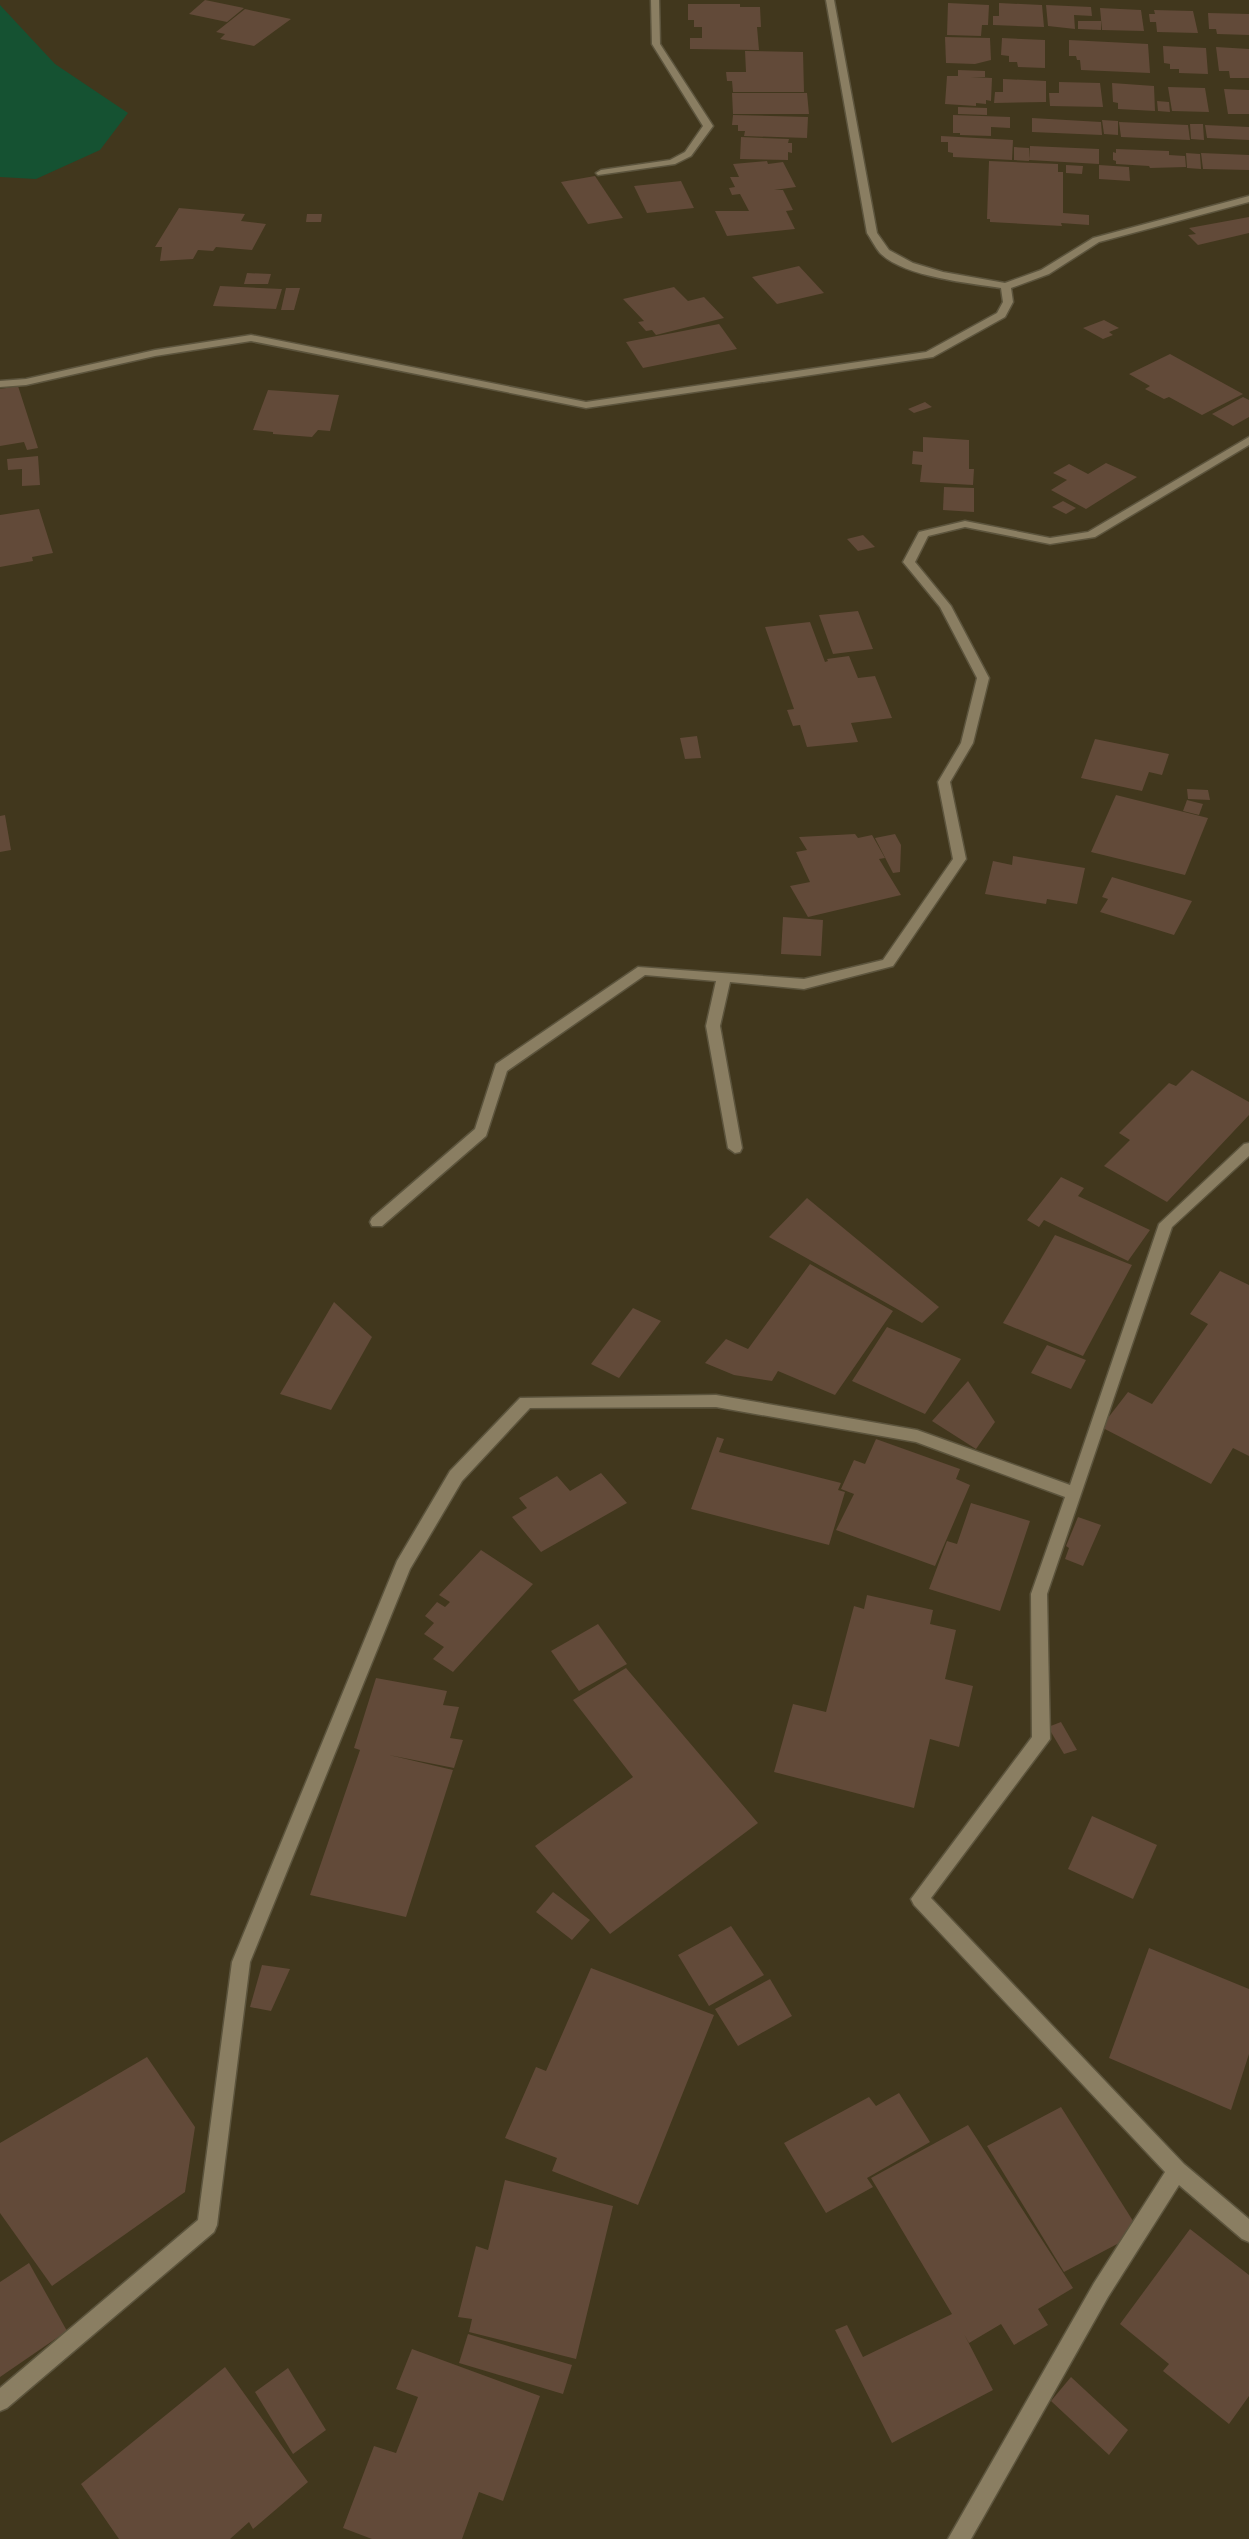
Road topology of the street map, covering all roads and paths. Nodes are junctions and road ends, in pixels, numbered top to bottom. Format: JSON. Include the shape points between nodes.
{"nodes":[{"id":1,"x":655,"y":0,"type":"edge"},
{"id":2,"x":830,"y":0,"type":"edge"},
{"id":3,"x":601,"y":173,"type":"dead end"},
{"id":4,"x":1249,"y":199,"type":"edge"},
{"id":5,"x":1005,"y":286,"type":"junction"},
{"id":6,"x":0,"y":384,"type":"edge"},
{"id":7,"x":1249,"y":440,"type":"edge"},
{"id":8,"x":724,"y":977,"type":"junction"},
{"id":9,"x":735,"y":1148,"type":"dead end"},
{"id":10,"x":1249,"y":1148,"type":"edge"},
{"id":11,"x":377,"y":1222,"type":"dead end"},
{"id":12,"x":1074,"y":1493,"type":"junction"},
{"id":13,"x":1177,"y":2171,"type":"junction"},
{"id":14,"x":1249,"y":2232,"type":"edge"},
{"id":15,"x":0,"y":2401,"type":"edge"},
{"id":16,"x":959,"y":2539,"type":"edge"}],
"edges":[{"from":1,"to":3,"type":"street","via":[[656,44],[708,126],[688,154],[672,162]]},
{"from":2,"to":5,"type":"street","via":[[872,233],[886,252],[918,268]]},
{"from":4,"to":5,"type":"street","via":[[1096,240],[1046,272]]},
{"from":5,"to":6,"type":"street","via":[[1008,302],[1001,315],[929,355],[586,405],[251,338]]},
{"from":7,"to":8,"type":"street","via":[[1091,535],[1050,541],[965,524],[923,534],[909,562],[945,606],[983,678],[967,743],[944,782],[960,859],[888,963],[804,984]]},
{"from":8,"to":9,"type":"street","via":[[713,1026]]},
{"from":8,"to":11,"type":"street","via":[[643,970],[501,1068],[481,1132]]},
{"from":10,"to":12,"type":"street","via":[[1166,1224]]},
{"from":12,"to":13,"type":"street","via":[[1038,1594],[1041,1739],[920,1899]]},
{"from":12,"to":15,"type":"street","via":[[917,1436],[716,1401],[526,1402],[456,1476],[403,1566],[241,1962],[207,2225]]},
{"from":13,"to":14,"type":"street"},
{"from":13,"to":16,"type":"street","via":[[1101,2290]]}]}
